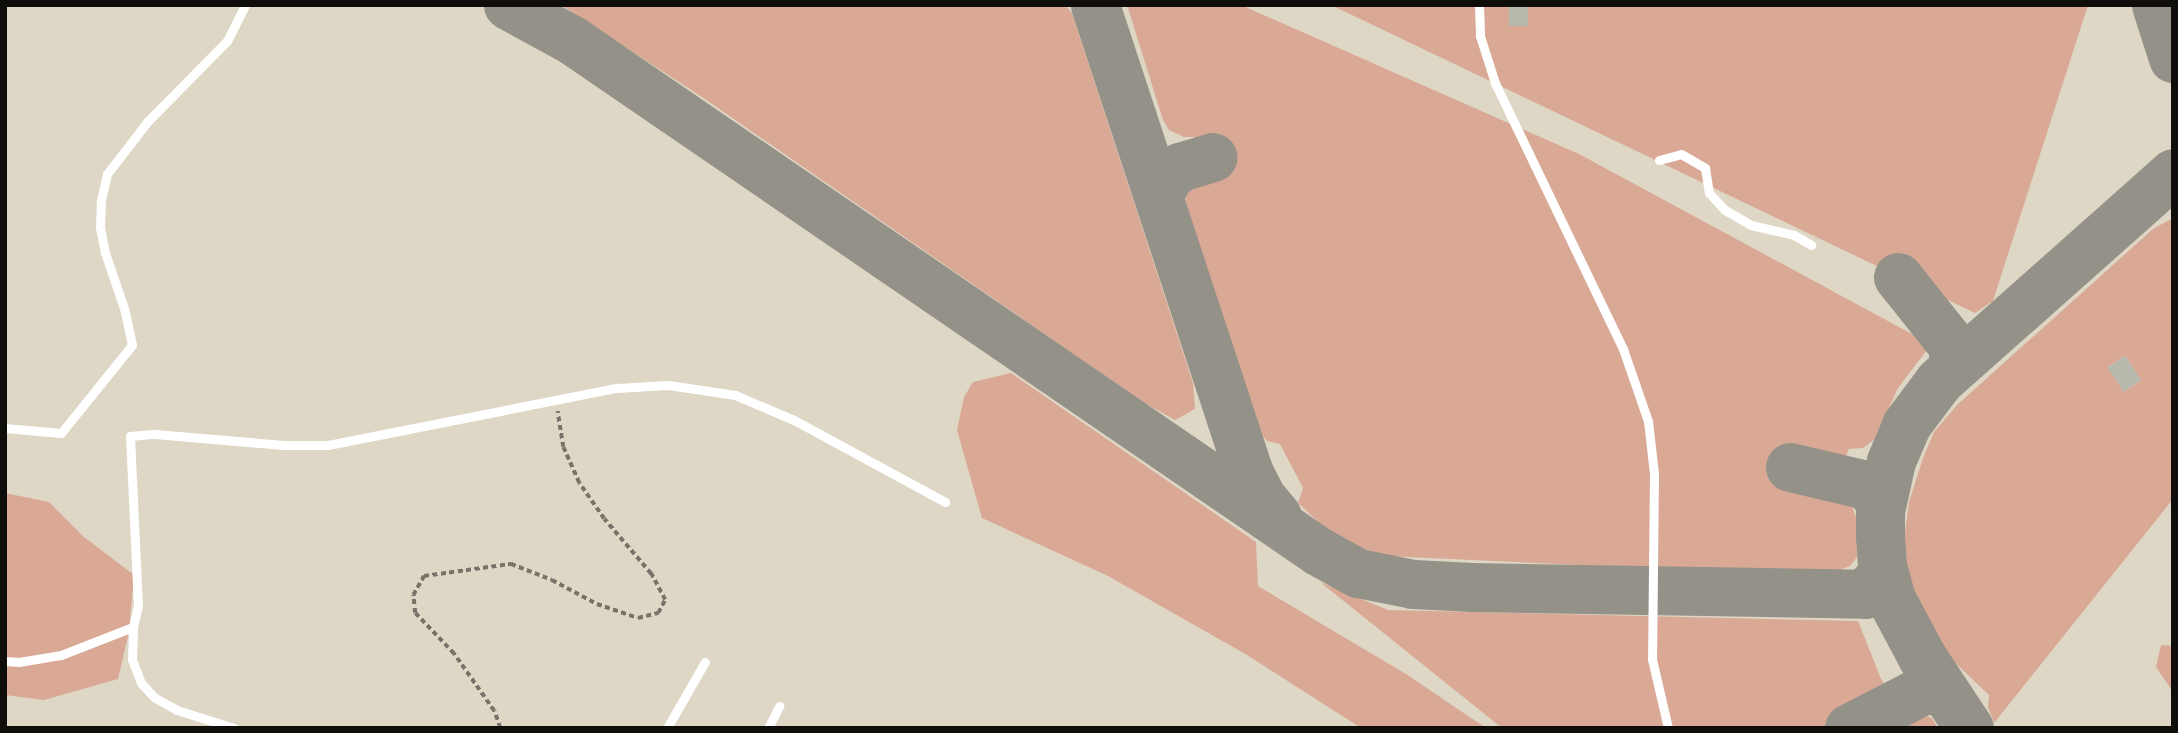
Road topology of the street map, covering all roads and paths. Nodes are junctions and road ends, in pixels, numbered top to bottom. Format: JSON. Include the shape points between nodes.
{"nodes":[{"id":1,"x":245,"y":5,"type":"edge"},
{"id":2,"x":1479,"y":5,"type":"edge"},
{"id":3,"x":1659,"y":160,"type":"dead end"},
{"id":4,"x":1811,"y":245,"type":"dead end"},
{"id":5,"x":557,"y":407,"type":"dead end"},
{"id":6,"x":5,"y":428,"type":"edge"},
{"id":7,"x":945,"y":502,"type":"dead end"},
{"id":8,"x":133,"y":627,"type":"junction"},
{"id":9,"x":5,"y":660,"type":"edge"},
{"id":10,"x":705,"y":662,"type":"dead end"},
{"id":11,"x":779,"y":706,"type":"dead end"},
{"id":12,"x":234,"y":728,"type":"edge"},
{"id":13,"x":500,"y":728,"type":"edge"},
{"id":14,"x":667,"y":728,"type":"edge"},
{"id":15,"x":768,"y":728,"type":"edge"},
{"id":16,"x":1668,"y":728,"type":"edge"}],
"edges":[{"from":1,"to":6,"type":"lane","via":[[227,41],[147,122],[107,174],[100,228],[131,345],[61,433]]},
{"from":2,"to":16,"type":"lane","via":[[1480,36],[1495,83],[1623,349],[1648,421],[1654,474],[1652,659]]},
{"from":3,"to":4,"type":"lane","via":[[1681,154],[1705,168],[1709,193],[1725,210],[1751,225],[1794,235]]},
{"from":5,"to":13,"type":"path","via":[[563,447],[579,483],[651,574],[665,600],[658,613],[638,618],[511,564],[424,576],[413,595],[415,613],[454,654],[494,711]]},
{"from":7,"to":8,"type":"lane","via":[[794,420],[735,395],[668,385],[617,388],[328,445],[130,436],[138,606]]},
{"from":8,"to":9,"type":"lane","via":[[61,655]]},
{"from":8,"to":12,"type":"lane","via":[[132,660],[141,683],[154,697],[177,710]]},
{"from":10,"to":14,"type":"lane"},
{"from":11,"to":15,"type":"lane"}]}
